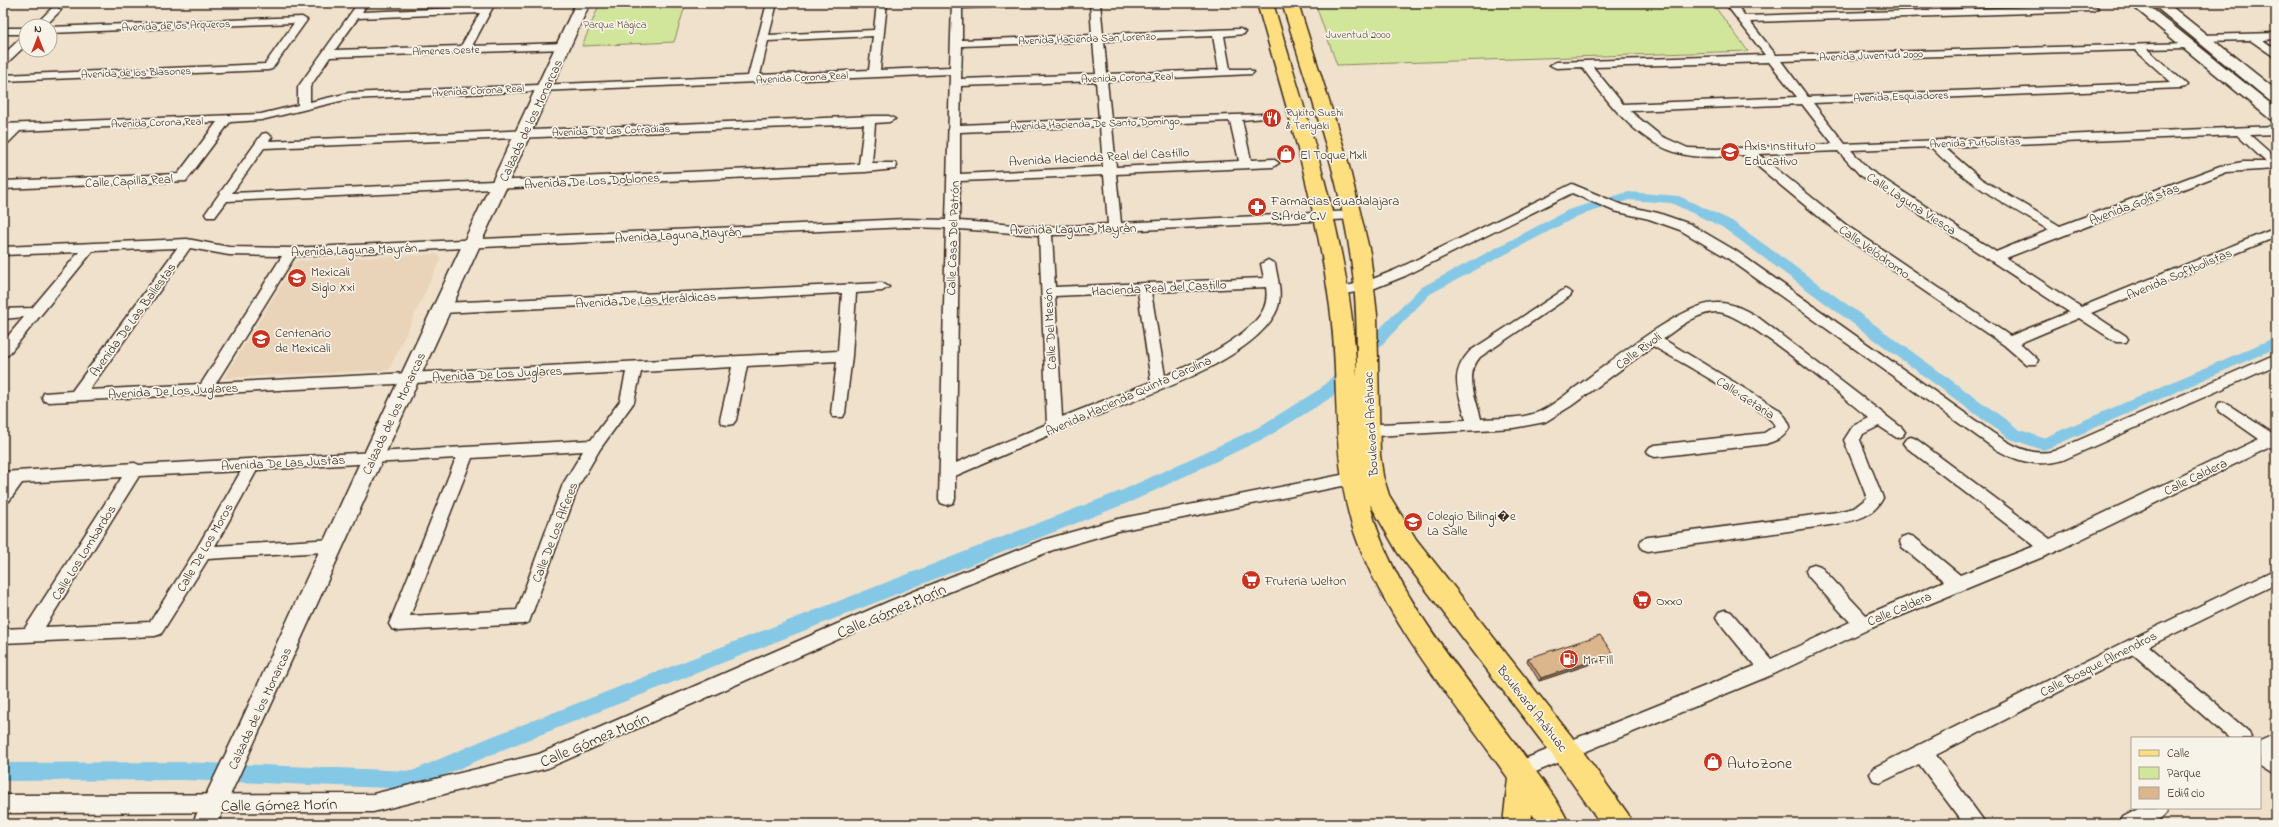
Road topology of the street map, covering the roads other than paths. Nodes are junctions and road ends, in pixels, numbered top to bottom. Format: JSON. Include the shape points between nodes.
{"nodes":[{"id":1,"x":364,"y":3,"type":"edge"},
{"id":2,"x":583,"y":3,"type":"edge"},
{"id":3,"x":772,"y":3,"type":"edge"},
{"id":4,"x":882,"y":3,"type":"edge"},
{"id":5,"x":1016,"y":3,"type":"edge"},
{"id":6,"x":1095,"y":3,"type":"edge"},
{"id":7,"x":1265,"y":3,"type":"edge"},
{"id":8,"x":1290,"y":3,"type":"edge"},
{"id":9,"x":1730,"y":3,"type":"edge"},
{"id":10,"x":2136,"y":3,"type":"edge"},
{"id":11,"x":2158,"y":3,"type":"edge"},
{"id":12,"x":957,"y":4,"type":"edge"},
{"id":13,"x":2090,"y":5,"type":"edge"},
{"id":14,"x":489,"y":6,"type":"edge"},
{"id":15,"x":56,"y":10,"type":"dead end"},
{"id":16,"x":355,"y":15,"type":"junction"},
{"id":17,"x":48,"y":18,"type":"edge"},
{"id":18,"x":1743,"y":19,"type":"junction"},
{"id":19,"x":58,"y":30,"type":"edge"},
{"id":20,"x":3,"y":31,"type":"edge"},
{"id":21,"x":18,"y":31,"type":"edge"},
{"id":22,"x":1240,"y":32,"type":"dead end"},
{"id":23,"x":879,"y":33,"type":"junction"},
{"id":24,"x":1218,"y":33,"type":"junction"},
{"id":25,"x":2252,"y":36,"type":"junction"},
{"id":26,"x":2276,"y":36,"type":"edge"},
{"id":27,"x":763,"y":38,"type":"junction"},
{"id":28,"x":1099,"y":38,"type":"junction"},
{"id":29,"x":2202,"y":38,"type":"junction"},
{"id":30,"x":956,"y":43,"type":"junction"},
{"id":31,"x":2186,"y":45,"type":"junction"},
{"id":32,"x":565,"y":46,"type":"junction"},
{"id":33,"x":2137,"y":46,"type":"junction"},
{"id":34,"x":18,"y":47,"type":"edge"},
{"id":35,"x":465,"y":50,"type":"junction"},
{"id":36,"x":327,"y":54,"type":"junction"},
{"id":37,"x":2276,"y":55,"type":"edge"},
{"id":38,"x":1773,"y":58,"type":"junction"},
{"id":39,"x":3,"y":61,"type":"edge"},
{"id":40,"x":1556,"y":65,"type":"dead end"},
{"id":41,"x":1586,"y":65,"type":"junction"},
{"id":42,"x":268,"y":66,"type":"joint"},
{"id":43,"x":1248,"y":72,"type":"dead end"},
{"id":44,"x":874,"y":73,"type":"junction"},
{"id":45,"x":1225,"y":73,"type":"junction"},
{"id":46,"x":956,"y":77,"type":"junction"},
{"id":47,"x":3,"y":78,"type":"edge"},
{"id":48,"x":1102,"y":78,"type":"junction"},
{"id":49,"x":753,"y":79,"type":"junction"},
{"id":50,"x":546,"y":87,"type":"junction"},
{"id":51,"x":2276,"y":98,"type":"edge"},
{"id":52,"x":1804,"y":100,"type":"junction"},
{"id":53,"x":304,"y":106,"type":"junction"},
{"id":54,"x":1618,"y":108,"type":"junction"},
{"id":55,"x":1260,"y":116,"type":"dead end"},
{"id":56,"x":2276,"y":116,"type":"edge"},
{"id":57,"x":1235,"y":117,"type":"junction"},
{"id":58,"x":889,"y":118,"type":"dead end"},
{"id":59,"x":870,"y":119,"type":"junction"},
{"id":60,"x":225,"y":120,"type":"junction"},
{"id":61,"x":1105,"y":122,"type":"junction"},
{"id":62,"x":3,"y":128,"type":"edge"},
{"id":63,"x":16,"y":128,"type":"junction"},
{"id":64,"x":954,"y":129,"type":"junction"},
{"id":65,"x":2276,"y":130,"type":"edge"},
{"id":66,"x":2239,"y":131,"type":"junction"},
{"id":67,"x":523,"y":134,"type":"junction"},
{"id":68,"x":3,"y":141,"type":"edge"},
{"id":69,"x":1934,"y":143,"type":"junction"},
{"id":70,"x":1841,"y":147,"type":"junction"},
{"id":71,"x":1747,"y":151,"type":"junction"},
{"id":72,"x":1273,"y":163,"type":"dead end"},
{"id":73,"x":1246,"y":164,"type":"junction"},
{"id":74,"x":2276,"y":165,"type":"edge"},
{"id":75,"x":891,"y":166,"type":"dead end"},
{"id":76,"x":865,"y":168,"type":"junction"},
{"id":77,"x":1109,"y":171,"type":"junction"},
{"id":78,"x":954,"y":178,"type":"junction"},
{"id":79,"x":499,"y":185,"type":"junction"},
{"id":80,"x":3,"y":186,"type":"edge"},
{"id":81,"x":223,"y":197,"type":"junction"},
{"id":82,"x":211,"y":214,"type":"dead end"},
{"id":83,"x":1353,"y":215,"type":"junction"},
{"id":84,"x":1324,"y":217,"type":"junction"},
{"id":85,"x":951,"y":224,"type":"junction"},
{"id":86,"x":1115,"y":229,"type":"junction"},
{"id":87,"x":1045,"y":231,"type":"junction"},
{"id":88,"x":2059,"y":231,"type":"junction"},
{"id":89,"x":2276,"y":232,"type":"edge"},
{"id":90,"x":187,"y":243,"type":"junction"},
{"id":91,"x":473,"y":244,"type":"junction"},
{"id":92,"x":89,"y":248,"type":"junction"},
{"id":93,"x":3,"y":251,"type":"edge"},
{"id":94,"x":291,"y":252,"type":"junction"},
{"id":95,"x":1996,"y":257,"type":"junction"},
{"id":96,"x":1268,"y":264,"type":"dead end"},
{"id":97,"x":1272,"y":282,"type":"junction"},
{"id":98,"x":1365,"y":286,"type":"junction"},
{"id":99,"x":882,"y":287,"type":"dead end"},
{"id":100,"x":1144,"y":288,"type":"junction"},
{"id":101,"x":849,"y":289,"type":"junction"},
{"id":102,"x":1338,"y":291,"type":"junction"},
{"id":103,"x":1047,"y":292,"type":"junction"},
{"id":104,"x":1565,"y":293,"type":"dead end"},
{"id":105,"x":442,"y":308,"type":"junction"},
{"id":106,"x":37,"y":312,"type":"junction"},
{"id":107,"x":3,"y":314,"type":"edge"},
{"id":108,"x":2082,"y":314,"type":"junction"},
{"id":109,"x":1652,"y":339,"type":"junction"},
{"id":110,"x":2121,"y":339,"type":"dead end"},
{"id":111,"x":2009,"y":342,"type":"junction"},
{"id":112,"x":3,"y":352,"type":"edge"},
{"id":113,"x":845,"y":356,"type":"junction"},
{"id":114,"x":2276,"y":359,"type":"edge"},
{"id":115,"x":2031,"y":360,"type":"dead end"},
{"id":116,"x":742,"y":361,"type":"junction"},
{"id":117,"x":635,"y":366,"type":"junction"},
{"id":118,"x":410,"y":378,"type":"junction"},
{"id":119,"x":1159,"y":384,"type":"junction"},
{"id":120,"x":205,"y":388,"type":"junction"},
{"id":121,"x":77,"y":395,"type":"junction"},
{"id":122,"x":49,"y":397,"type":"dead end"},
{"id":123,"x":2224,"y":407,"type":"dead end"},
{"id":124,"x":838,"y":412,"type":"dead end"},
{"id":125,"x":1879,"y":419,"type":"junction"},
{"id":126,"x":728,"y":420,"type":"dead end"},
{"id":127,"x":1475,"y":426,"type":"junction"},
{"id":128,"x":1055,"y":427,"type":"junction"},
{"id":129,"x":1358,"y":431,"type":"junction"},
{"id":130,"x":1897,"y":432,"type":"dead end"},
{"id":131,"x":2274,"y":440,"type":"edge"},
{"id":132,"x":1911,"y":443,"type":"dead end"},
{"id":133,"x":595,"y":445,"type":"junction"},
{"id":134,"x":1655,"y":451,"type":"dead end"},
{"id":135,"x":466,"y":452,"type":"junction"},
{"id":136,"x":372,"y":458,"type":"junction"},
{"id":137,"x":252,"y":464,"type":"junction"},
{"id":138,"x":136,"y":470,"type":"junction"},
{"id":139,"x":948,"y":473,"type":"junction"},
{"id":140,"x":11,"y":477,"type":"edge"},
{"id":141,"x":1351,"y":479,"type":"junction"},
{"id":142,"x":3,"y":498,"type":"edge"},
{"id":143,"x":947,"y":499,"type":"dead end"},
{"id":144,"x":1908,"y":542,"type":"dead end"},
{"id":145,"x":1648,"y":544,"type":"dead end"},
{"id":146,"x":334,"y":546,"type":"junction"},
{"id":147,"x":2049,"y":547,"type":"junction"},
{"id":148,"x":203,"y":552,"type":"junction"},
{"id":149,"x":1814,"y":571,"type":"dead end"},
{"id":150,"x":2276,"y":576,"type":"edge"},
{"id":151,"x":1958,"y":582,"type":"junction"},
{"id":152,"x":1725,"y":618,"type":"dead end"},
{"id":153,"x":1863,"y":624,"type":"junction"},
{"id":154,"x":30,"y":635,"type":"junction"},
{"id":155,"x":3,"y":636,"type":"edge"},
{"id":156,"x":2135,"y":645,"type":"junction"},
{"id":157,"x":1768,"y":669,"type":"junction"},
{"id":158,"x":2241,"y":737,"type":"edge"},
{"id":159,"x":2276,"y":742,"type":"edge"},
{"id":160,"x":1566,"y":751,"type":"junction"},
{"id":161,"x":2261,"y":751,"type":"edge"},
{"id":162,"x":1922,"y":752,"type":"junction"},
{"id":163,"x":2261,"y":753,"type":"edge"},
{"id":164,"x":2276,"y":767,"type":"edge"},
{"id":165,"x":1520,"y":772,"type":"junction"},
{"id":166,"x":1880,"y":774,"type":"dead end"},
{"id":167,"x":3,"y":804,"type":"edge"},
{"id":168,"x":212,"y":807,"type":"edge"},
{"id":169,"x":2157,"y":809,"type":"edge"},
{"id":170,"x":1516,"y":824,"type":"edge"},
{"id":171,"x":1555,"y":824,"type":"edge"},
{"id":172,"x":1618,"y":824,"type":"edge"},
{"id":173,"x":1976,"y":824,"type":"edge"},
{"id":174,"x":2130,"y":824,"type":"edge"}],
"edges":[{"from":1,"to":16,"type":"street"},
{"from":2,"to":32,"type":"street","name":"Calzada de los Monarcas"},
{"from":3,"to":27,"type":"street"},
{"from":4,"to":23,"type":"street"},
{"from":5,"to":12,"type":"street"},
{"from":6,"to":28,"type":"street"},
{"from":7,"to":84,"type":"main road","name":"Boulevard Anáhuac"},
{"from":8,"to":83,"type":"main road","name":"Boulevard Anáhuac"},
{"from":9,"to":18,"type":"street","name":"Calle Laguna Viesca"},
{"from":10,"to":31,"type":"main road"},
{"from":11,"to":29,"type":"main road"},
{"from":12,"to":30,"type":"street","name":"Calle Casa Del Patrón"},
{"from":13,"to":18,"type":"street"},
{"from":14,"to":16,"type":"street"},
{"from":14,"to":35,"type":"street"},
{"from":15,"to":17,"type":"street"},
{"from":16,"to":36,"type":"street"},
{"from":18,"to":38,"type":"street","name":"Calle Laguna Viesca"},
{"from":19,"to":42,"type":"street","name":"Avenida de los Arqueros","via":[[302,20]]},
{"from":20,"to":21,"type":"street"},
{"from":22,"to":24,"type":"street","name":"Avenida Hacienda San Lorenzo"},
{"from":23,"to":27,"type":"street"},
{"from":23,"to":44,"type":"street"},
{"from":24,"to":28,"type":"street","name":"Avenida Hacienda San Lorenzo"},
{"from":24,"to":45,"type":"street"},
{"from":25,"to":26,"type":"street"},
{"from":25,"to":29,"type":"street"},
{"from":25,"to":37,"type":"street"},
{"from":27,"to":49,"type":"street"},
{"from":28,"to":30,"type":"street","name":"Avenida Hacienda San Lorenzo"},
{"from":28,"to":48,"type":"street"},
{"from":29,"to":51,"type":"main road"},
{"from":30,"to":46,"type":"street","name":"Calle Casa Del Patrón"},
{"from":31,"to":33,"type":"street","name":"Avenida Juventud 2000"},
{"from":31,"to":56,"type":"main road"},
{"from":32,"to":35,"type":"street","name":"Almenes Oeste"},
{"from":32,"to":50,"type":"street","name":"Calzada de los Monarcas"},
{"from":33,"to":38,"type":"street","name":"Avenida Juventud 2000"},
{"from":33,"to":52,"type":"street","name":"Avenida Esquiadores","via":[[2181,85]]},
{"from":34,"to":39,"type":"street"},
{"from":35,"to":36,"type":"street","name":"Almenes Oeste"},
{"from":36,"to":53,"type":"street","via":[[304,87]]},
{"from":38,"to":41,"type":"street","name":"Avenida Juventud 2000"},
{"from":38,"to":52,"type":"street","name":"Calle Laguna Viesca"},
{"from":40,"to":41,"type":"street","name":"Avenida Juventud 2000"},
{"from":41,"to":54,"type":"street"},
{"from":42,"to":47,"type":"street","name":"Avenida de los Blasones"},
{"from":43,"to":45,"type":"street","name":"Avenida Corona Real"},
{"from":44,"to":46,"type":"street","name":"Avenida Corona Real"},
{"from":44,"to":49,"type":"street","name":"Avenida Corona Real"},
{"from":45,"to":48,"type":"street","name":"Avenida Corona Real"},
{"from":46,"to":48,"type":"street","name":"Avenida Corona Real"},
{"from":46,"to":64,"type":"street","name":"Calle Casa Del Patrón"},
{"from":48,"to":61,"type":"street"},
{"from":49,"to":50,"type":"street","name":"Avenida Corona Real"},
{"from":50,"to":53,"type":"street","name":"Avenida Corona Real","via":[[349,96]]},
{"from":50,"to":67,"type":"street","name":"Calzada de los Monarcas"},
{"from":52,"to":54,"type":"street","name":"Avenida Esquiadores"},
{"from":52,"to":70,"type":"street","name":"Calle Laguna Viesca"},
{"from":53,"to":60,"type":"street","name":"Avenida Corona Real","via":[[261,117]]},
{"from":54,"to":71,"type":"street","name":"Avenida Futbolistas","via":[[1674,148],[1692,152]]},
{"from":55,"to":57,"type":"street","name":"Avenida Hacienda De Santo Domingo"},
{"from":57,"to":61,"type":"street","name":"Avenida Hacienda De Santo Domingo"},
{"from":57,"to":73,"type":"street"},
{"from":58,"to":59,"type":"street","name":"Avenida De Las Cofradías"},
{"from":59,"to":67,"type":"street","name":"Avenida De Las Cofradías"},
{"from":59,"to":76,"type":"street"},
{"from":60,"to":63,"type":"street","name":"Avenida Corona Real"},
{"from":60,"to":80,"type":"street","name":"Calle Capilla Real","via":[[182,178]]},
{"from":61,"to":64,"type":"street","name":"Avenida Hacienda De Santo Domingo"},
{"from":61,"to":77,"type":"street"},
{"from":62,"to":63,"type":"street","name":"Avenida Corona Real"},
{"from":63,"to":68,"type":"street"},
{"from":64,"to":78,"type":"street","name":"Calle Casa Del Patrón"},
{"from":65,"to":66,"type":"street","name":"Avenida Futbolistas"},
{"from":66,"to":69,"type":"street","name":"Avenida Futbolistas"},
{"from":66,"to":74,"type":"street"},
{"from":67,"to":79,"type":"street","name":"Calzada de los Monarcas"},
{"from":67,"to":81,"type":"street","name":"Avenida De Las Cofradías","via":[[263,141]]},
{"from":69,"to":70,"type":"street","name":"Avenida Futbolistas"},
{"from":69,"to":88,"type":"street","via":[[1967,175]]},
{"from":70,"to":71,"type":"street","name":"Avenida Futbolistas"},
{"from":70,"to":95,"type":"street","name":"Calle Laguna Viesca","via":[[1875,181]]},
{"from":71,"to":111,"type":"street","name":"Calle Velódromo","via":[[1836,224]]},
{"from":72,"to":73,"type":"street","name":"Avenida Hacienda Real del Castillo"},
{"from":73,"to":77,"type":"street","name":"Avenida Hacienda Real del Castillo"},
{"from":74,"to":88,"type":"street","name":"Avenida Golfistas","via":[[2224,169]]},
{"from":75,"to":76,"type":"street","name":"Avenida De Los Doblones"},
{"from":76,"to":79,"type":"street","name":"Avenida De Los Doblones"},
{"from":77,"to":78,"type":"street","name":"Avenida Hacienda Real del Castillo"},
{"from":77,"to":86,"type":"street"},
{"from":78,"to":85,"type":"street","name":"Calle Casa Del Patrón"},
{"from":79,"to":81,"type":"street","name":"Avenida De Los Doblones"},
{"from":79,"to":91,"type":"street","name":"Calzada de los Monarcas"},
{"from":81,"to":82,"type":"street"},
{"from":83,"to":84,"type":"street","name":"Avenida Laguna Mayrán"},
{"from":83,"to":98,"type":"main road","name":"Boulevard Anáhuac"},
{"from":84,"to":86,"type":"street","name":"Avenida Laguna Mayrán"},
{"from":84,"to":102,"type":"main road","name":"Boulevard Anáhuac"},
{"from":85,"to":87,"type":"street","name":"Avenida Laguna Mayrán"},
{"from":85,"to":91,"type":"street","name":"Avenida Laguna Mayrán","via":[[906,222]]},
{"from":85,"to":139,"type":"street","name":"Calle Casa Del Patrón"},
{"from":86,"to":87,"type":"street","name":"Avenida Laguna Mayrán"},
{"from":87,"to":103,"type":"street","name":"Calle Del Mesón"},
{"from":88,"to":95,"type":"street","name":"Avenida Golfistas"},
{"from":89,"to":108,"type":"street","name":"Avenida Softbolistas"},
{"from":90,"to":92,"type":"street","name":"Avenida Laguna Mayrán"},
{"from":90,"to":94,"type":"street","name":"Avenida Laguna Mayrán","via":[[229,251]]},
{"from":90,"to":121,"type":"street","name":"Avenida De Las Ballestas"},
{"from":91,"to":94,"type":"street","name":"Avenida Laguna Mayrán"},
{"from":91,"to":105,"type":"street","name":"Calzada de los Monarcas"},
{"from":92,"to":93,"type":"street","name":"Avenida Laguna Mayrán"},
{"from":92,"to":106,"type":"street"},
{"from":94,"to":120,"type":"street"},
{"from":95,"to":108,"type":"street","name":"Calle Laguna Viesca"},
{"from":96,"to":97,"type":"street","name":"Avenida Hacienda Quinta Carolina"},
{"from":97,"to":100,"type":"street","name":"Hacienda Real del Castillo"},
{"from":97,"to":119,"type":"street","name":"Avenida Hacienda Quinta Carolina","via":[[1274,296],[1268,313],[1250,334],[1216,356]]},
{"from":98,"to":102,"type":"street"},
{"from":98,"to":114,"type":"street","via":[[1422,263],[1572,188],[1618,208],[1685,226],[1706,238],[1988,437],[2030,458],[2046,460]]},
{"from":98,"to":129,"type":"main road","name":"Boulevard Anáhuac","via":[[1367,360]]},
{"from":99,"to":101,"type":"street","name":"Avenida De Las Heráldicas"},
{"from":100,"to":103,"type":"street","name":"Hacienda Real del Castillo"},
{"from":100,"to":119,"type":"street"},
{"from":101,"to":105,"type":"street","name":"Avenida De Las Heráldicas"},
{"from":101,"to":113,"type":"street"},
{"from":102,"to":129,"type":"main road","name":"Boulevard Anáhuac","via":[[1344,337],[1345,386]]},
{"from":103,"to":128,"type":"street","name":"Calle Del Mesón"},
{"from":104,"to":127,"type":"street","via":[[1475,354],[1466,364],[1463,375]]},
{"from":105,"to":118,"type":"street","name":"Calzada de los Monarcas"},
{"from":106,"to":107,"type":"street"},
{"from":106,"to":112,"type":"street"},
{"from":108,"to":110,"type":"street","name":"Calle Laguna Viesca"},
{"from":108,"to":111,"type":"street"},
{"from":109,"to":125,"type":"street","name":"Calle Rivoli","via":[[1704,308],[1712,306],[1731,309],[1754,321]]},
{"from":109,"to":127,"type":"street","name":"Calle Rivoli","via":[[1540,418]]},
{"from":109,"to":134,"type":"street","name":"Calle Getaria","via":[[1761,404],[1783,425],[1778,435],[1766,438]]},
{"from":111,"to":115,"type":"street","name":"Calle Velódromo"},
{"from":113,"to":116,"type":"street","name":"Avenida De Los Juglares"},
{"from":113,"to":124,"type":"street"},
{"from":116,"to":117,"type":"street","name":"Avenida De Los Juglares"},
{"from":116,"to":126,"type":"street"},
{"from":117,"to":118,"type":"street","name":"Avenida De Los Juglares"},
{"from":117,"to":133,"type":"street","name":"Calle De Los Alferes","via":[[627,402]]},
{"from":118,"to":120,"type":"street","name":"Avenida De Los Juglares"},
{"from":118,"to":136,"type":"street","name":"Calzada de los Monarcas"},
{"from":119,"to":128,"type":"street","name":"Avenida Hacienda Quinta Carolina"},
{"from":120,"to":121,"type":"street","name":"Avenida De Los Juglares"},
{"from":121,"to":122,"type":"street","name":"Avenida De Los Juglares"},
{"from":123,"to":131,"type":"street"},
{"from":125,"to":130,"type":"street","name":"Calle Rivoli"},
{"from":125,"to":145,"type":"street","via":[[1858,430],[1852,440],[1875,498],[1867,510],[1837,518]]},
{"from":127,"to":129,"type":"street","name":"Calle Rivoli"},
{"from":128,"to":139,"type":"street","name":"Avenida Hacienda Quinta Carolina"},
{"from":129,"to":141,"type":"main road","name":"Boulevard Anáhuac"},
{"from":129,"to":160,"type":"main road","name":"Boulevard Anáhuac","via":[[1374,485],[1395,529]]},
{"from":131,"to":147,"type":"street","name":"Calle Caldera"},
{"from":132,"to":147,"type":"street"},
{"from":133,"to":135,"type":"street","name":"Avenida De Las Justas"},
{"from":133,"to":135,"type":"street","name":"Calle De Los Alferes","via":[[571,484],[522,617],[398,624]]},
{"from":135,"to":136,"type":"street","name":"Avenida De Las Justas"},
{"from":136,"to":137,"type":"street","name":"Avenida De Las Justas"},
{"from":136,"to":146,"type":"street","name":"Calzada de los Monarcas"},
{"from":137,"to":138,"type":"street","name":"Avenida De Las Justas"},
{"from":137,"to":148,"type":"street","name":"Calle De Los Moros"},
{"from":138,"to":140,"type":"street","name":"Avenida De Las Justas"},
{"from":138,"to":154,"type":"street","name":"Calle Los Lombardos"},
{"from":139,"to":143,"type":"street","name":"Calle Casa Del Patrón"},
{"from":140,"to":142,"type":"street"},
{"from":141,"to":165,"type":"main road","name":"Boulevard Anáhuac","via":[[1369,542],[1395,593],[1463,696]]},
{"from":141,"to":168,"type":"street","name":"Calle Gómez Morín","via":[[1086,533],[1050,545],[896,606],[541,762],[373,803]]},
{"from":144,"to":151,"type":"street"},
{"from":146,"to":148,"type":"street"},
{"from":146,"to":168,"type":"street","name":"Calzada de los Monarcas"},
{"from":147,"to":151,"type":"street","name":"Calle Caldera"},
{"from":148,"to":154,"type":"street","name":"Calle De Los Moros","via":[[156,629]]},
{"from":149,"to":153,"type":"street"},
{"from":150,"to":156,"type":"street","name":"Calle Bosque Almendros"},
{"from":151,"to":153,"type":"street","name":"Calle Caldera"},
{"from":152,"to":157,"type":"street"},
{"from":153,"to":157,"type":"street","name":"Calle Caldera"},
{"from":154,"to":155,"type":"street"},
{"from":156,"to":158,"type":"street"},
{"from":156,"to":162,"type":"street","name":"Calle Bosque Almendros"},
{"from":157,"to":160,"type":"street","name":"Calle Caldera"},
{"from":159,"to":161,"type":"street"},
{"from":160,"to":165,"type":"street","name":"Calle Caldera"},
{"from":160,"to":172,"type":"main road","name":"Boulevard Anáhuac"},
{"from":162,"to":166,"type":"street","name":"Calle Bosque Almendros"},
{"from":162,"to":173,"type":"street"},
{"from":163,"to":164,"type":"street"},
{"from":165,"to":170,"type":"main road"},
{"from":165,"to":171,"type":"main road","name":"Boulevard Anáhuac"},
{"from":167,"to":168,"type":"street","name":"Calle Gómez Morín"},
{"from":169,"to":174,"type":"street"}]}
